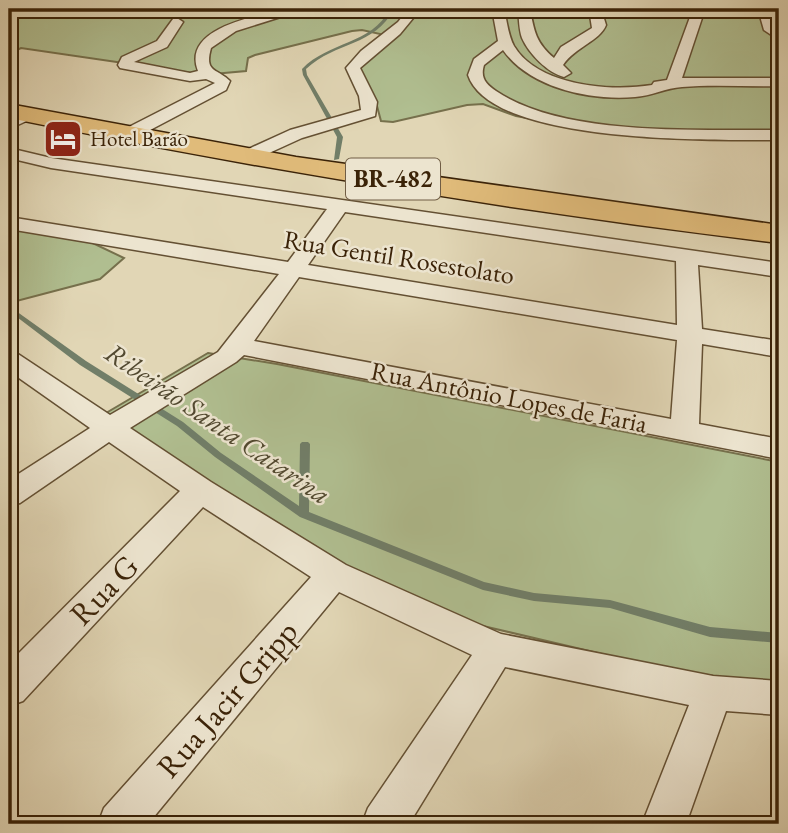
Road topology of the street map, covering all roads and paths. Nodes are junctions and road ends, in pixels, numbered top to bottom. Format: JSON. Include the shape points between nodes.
{"nodes":[{"id":1,"x":248,"y":9,"type":"edge"},
{"id":2,"x":300,"y":9,"type":"edge"},
{"id":3,"x":405,"y":9,"type":"edge"},
{"id":4,"x":498,"y":9,"type":"edge"},
{"id":5,"x":524,"y":9,"type":"edge"},
{"id":6,"x":595,"y":9,"type":"edge"},
{"id":7,"x":699,"y":9,"type":"edge"},
{"id":8,"x":764,"y":9,"type":"edge"},
{"id":9,"x":771,"y":9,"type":"edge"},
{"id":10,"x":779,"y":13,"type":"edge"},
{"id":11,"x":177,"y":22,"type":"dead end"},
{"id":12,"x":779,"y":36,"type":"edge"},
{"id":13,"x":207,"y":40,"type":"junction"},
{"id":14,"x":505,"y":42,"type":"junction"},
{"id":15,"x":672,"y":42,"type":"dead end"},
{"id":16,"x":555,"y":67,"type":"junction"},
{"id":17,"x":207,"y":74,"type":"junction"},
{"id":18,"x":779,"y":82,"type":"edge"},
{"id":19,"x":673,"y":83,"type":"junction"},
{"id":20,"x":643,"y":85,"type":"junction"},
{"id":21,"x":15,"y":117,"type":"edge"},
{"id":22,"x":129,"y":134,"type":"junction"},
{"id":23,"x":779,"y":135,"type":"edge"},
{"id":24,"x":9,"y":153,"type":"edge"},
{"id":25,"x":250,"y":155,"type":"junction"},
{"id":26,"x":495,"y":195,"type":"junction"},
{"id":27,"x":341,"y":204,"type":"junction"},
{"id":28,"x":9,"y":223,"type":"edge"},
{"id":29,"x":482,"y":226,"type":"junction"},
{"id":30,"x":779,"y":234,"type":"edge"},
{"id":31,"x":687,"y":256,"type":"junction"},
{"id":32,"x":297,"y":269,"type":"junction"},
{"id":33,"x":779,"y":270,"type":"edge"},
{"id":34,"x":690,"y":333,"type":"junction"},
{"id":35,"x":238,"y":346,"type":"junction"},
{"id":36,"x":779,"y":349,"type":"edge"},
{"id":37,"x":9,"y":359,"type":"edge"},
{"id":38,"x":108,"y":429,"type":"junction"},
{"id":39,"x":684,"y":430,"type":"junction"},
{"id":40,"x":779,"y":449,"type":"edge"},
{"id":41,"x":200,"y":491,"type":"junction"},
{"id":42,"x":9,"y":495,"type":"edge"},
{"id":43,"x":334,"y":574,"type":"junction"},
{"id":44,"x":496,"y":649,"type":"junction"},
{"id":45,"x":9,"y":689,"type":"edge"},
{"id":46,"x":713,"y":693,"type":"junction"},
{"id":47,"x":779,"y":698,"type":"edge"},
{"id":48,"x":120,"y":824,"type":"edge"},
{"id":49,"x":384,"y":824,"type":"edge"},
{"id":50,"x":664,"y":824,"type":"edge"}],
"edges":[{"from":1,"to":13,"type":"street","via":[[208,27]]},
{"from":2,"to":13,"type":"street"},
{"from":3,"to":25,"type":"street","via":[[408,17],[402,26],[353,68],[370,102],[369,113],[296,134]]},
{"from":4,"to":14,"type":"street"},
{"from":5,"to":16,"type":"street","via":[[528,37]]},
{"from":6,"to":16,"type":"street","via":[[598,30],[566,50]]},
{"from":7,"to":19,"type":"street"},
{"from":8,"to":12,"type":"street","via":[[770,30]]},
{"from":9,"to":10,"type":"street"},
{"from":11,"to":17,"type":"street","via":[[162,44],[125,65],[190,77]]},
{"from":13,"to":17,"type":"street","via":[[200,50]]},
{"from":14,"to":19,"type":"street","via":[[522,63],[573,87],[599,92],[656,91]]},
{"from":14,"to":23,"type":"street","via":[[477,65],[474,74],[478,85],[506,106],[571,124],[624,130]]},
{"from":15,"to":20,"type":"street","via":[[663,74]]},
{"from":16,"to":20,"type":"street","via":[[591,82]]},
{"from":17,"to":22,"type":"street","via":[[223,81],[221,87]]},
{"from":18,"to":19,"type":"street"},
{"from":19,"to":20,"type":"street"},
{"from":21,"to":22,"type":"highway","number":"BR-482"},
{"from":22,"to":25,"type":"highway","number":"BR-482"},
{"from":24,"to":27,"type":"street","via":[[51,163]]},
{"from":25,"to":26,"type":"highway","number":"BR-482"},
{"from":26,"to":29,"type":"street"},
{"from":26,"to":30,"type":"highway","number":"BR-482"},
{"from":27,"to":29,"type":"street"},
{"from":27,"to":32,"type":"street"},
{"from":28,"to":32,"type":"street","name":"Rua Gentil Rosestolato"},
{"from":29,"to":31,"type":"street"},
{"from":31,"to":33,"type":"street"},
{"from":31,"to":34,"type":"street"},
{"from":32,"to":34,"type":"street","name":"Rua Gentil Rosestolato"},
{"from":32,"to":35,"type":"street"},
{"from":34,"to":36,"type":"street","name":"Rua Gentil Rosestolato"},
{"from":34,"to":39,"type":"street"},
{"from":35,"to":38,"type":"street"},
{"from":35,"to":39,"type":"street","name":"Rua Antônio Lopes de Faria"},
{"from":37,"to":38,"type":"street"},
{"from":38,"to":41,"type":"street"},
{"from":38,"to":42,"type":"street"},
{"from":39,"to":40,"type":"street","name":"Rua Antônio Lopes de Faria"},
{"from":41,"to":43,"type":"street"},
{"from":41,"to":45,"type":"street","name":"Rua G"},
{"from":43,"to":44,"type":"street"},
{"from":43,"to":48,"type":"street","name":"Rua Jacir Gripp"},
{"from":44,"to":46,"type":"street"},
{"from":44,"to":49,"type":"street"},
{"from":46,"to":47,"type":"street"},
{"from":46,"to":50,"type":"street"}]}
